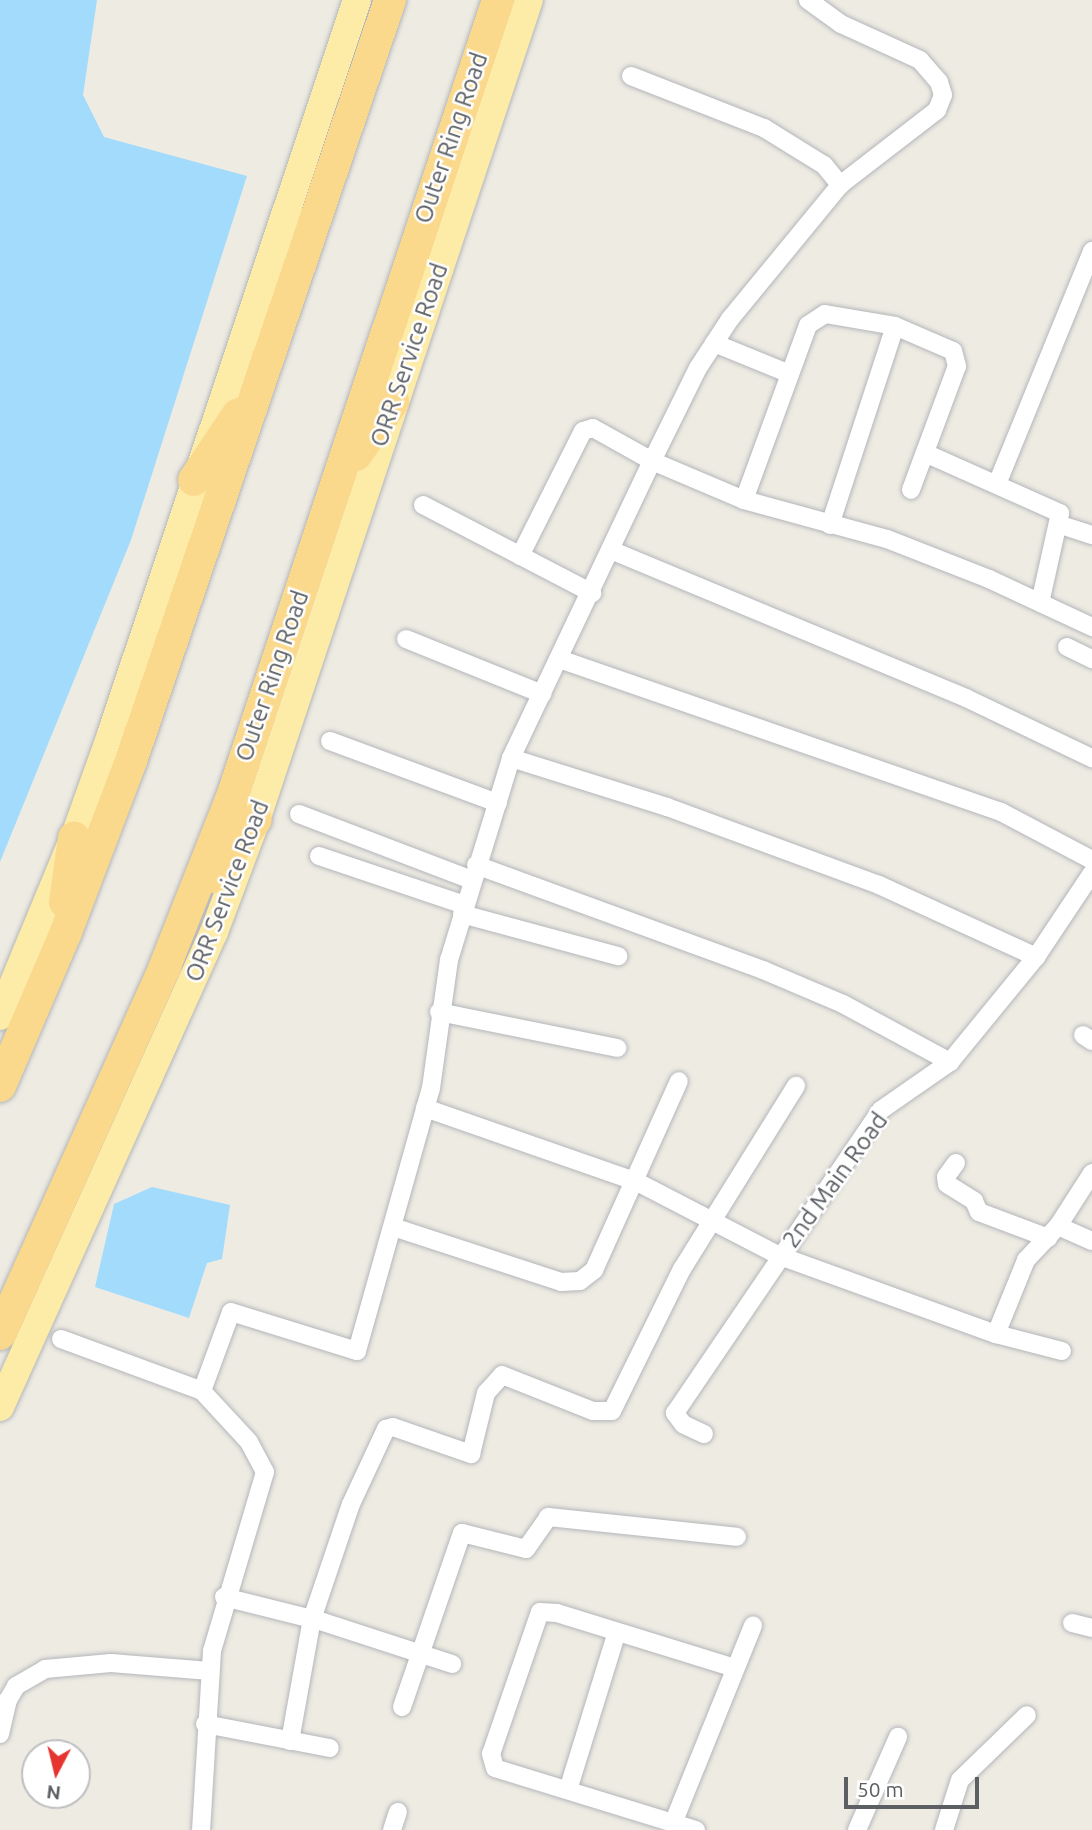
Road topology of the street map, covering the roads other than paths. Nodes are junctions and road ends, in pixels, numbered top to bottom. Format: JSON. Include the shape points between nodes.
{"nodes":[{"id":1,"x":357,"y":0,"type":"edge"},
{"id":2,"x":390,"y":0,"type":"edge"},
{"id":3,"x":498,"y":0,"type":"edge"},
{"id":4,"x":529,"y":0,"type":"edge"},
{"id":5,"x":808,"y":0,"type":"edge"},
{"id":6,"x":631,"y":76,"type":"dead end"},
{"id":7,"x":840,"y":185,"type":"junction"},
{"id":8,"x":1092,"y":251,"type":"edge"},
{"id":9,"x":895,"y":326,"type":"junction"},
{"id":10,"x":714,"y":343,"type":"junction"},
{"id":11,"x":790,"y":374,"type":"junction"},
{"id":12,"x":261,"y":379,"type":"junction"},
{"id":13,"x":393,"y":402,"type":"junction"},
{"id":14,"x":925,"y":453,"type":"junction"},
{"id":15,"x":652,"y":461,"type":"junction"},
{"id":16,"x":194,"y":480,"type":"junction"},
{"id":17,"x":337,"y":482,"type":"junction"},
{"id":18,"x":997,"y":484,"type":"junction"},
{"id":19,"x":911,"y":490,"type":"dead end"},
{"id":20,"x":744,"y":500,"type":"junction"},
{"id":21,"x":423,"y":505,"type":"dead end"},
{"id":22,"x":1058,"y":524,"type":"junction"},
{"id":23,"x":830,"y":525,"type":"junction"},
{"id":24,"x":1092,"y":535,"type":"edge"},
{"id":25,"x":613,"y":551,"type":"junction"},
{"id":26,"x":520,"y":556,"type":"junction"},
{"id":27,"x":592,"y":593,"type":"junction"},
{"id":28,"x":1041,"y":603,"type":"junction"},
{"id":29,"x":1092,"y":628,"type":"edge"},
{"id":30,"x":406,"y":639,"type":"dead end"},
{"id":31,"x":1067,"y":647,"type":"dead end"},
{"id":32,"x":559,"y":659,"type":"junction"},
{"id":33,"x":1092,"y":659,"type":"edge"},
{"id":34,"x":542,"y":694,"type":"junction"},
{"id":35,"x":330,"y":741,"type":"dead end"},
{"id":36,"x":512,"y":758,"type":"junction"},
{"id":37,"x":1092,"y":758,"type":"edge"},
{"id":38,"x":498,"y":803,"type":"junction"},
{"id":39,"x":299,"y":814,"type":"dead end"},
{"id":40,"x":256,"y":819,"type":"junction"},
{"id":41,"x":74,"y":838,"type":"junction"},
{"id":42,"x":319,"y":856,"type":"dead end"},
{"id":43,"x":1092,"y":860,"type":"edge"},
{"id":44,"x":474,"y":872,"type":"junction"},
{"id":45,"x":1092,"y":873,"type":"edge"},
{"id":46,"x":463,"y":909,"type":"junction"},
{"id":47,"x":187,"y":911,"type":"junction"},
{"id":48,"x":59,"y":948,"type":"junction"},
{"id":49,"x":618,"y":956,"type":"dead end"},
{"id":50,"x":1035,"y":957,"type":"junction"},
{"id":51,"x":439,"y":1012,"type":"junction"},
{"id":52,"x":0,"y":1016,"type":"edge"},
{"id":53,"x":617,"y":1048,"type":"dead end"},
{"id":54,"x":950,"y":1062,"type":"junction"},
{"id":55,"x":679,"y":1081,"type":"dead end"},
{"id":56,"x":0,"y":1086,"type":"edge"},
{"id":57,"x":796,"y":1086,"type":"dead end"},
{"id":58,"x":425,"y":1108,"type":"junction"},
{"id":59,"x":956,"y":1163,"type":"dead end"},
{"id":60,"x":1092,"y":1173,"type":"edge"},
{"id":61,"x":637,"y":1182,"type":"junction"},
{"id":62,"x":712,"y":1223,"type":"junction"},
{"id":63,"x":393,"y":1227,"type":"junction"},
{"id":64,"x":1053,"y":1232,"type":"junction"},
{"id":65,"x":1092,"y":1241,"type":"edge"},
{"id":66,"x":780,"y":1256,"type":"junction"},
{"id":67,"x":0,"y":1334,"type":"edge"},
{"id":68,"x":996,"y":1334,"type":"junction"},
{"id":69,"x":61,"y":1339,"type":"dead end"},
{"id":70,"x":1062,"y":1351,"type":"dead end"},
{"id":71,"x":202,"y":1391,"type":"junction"},
{"id":72,"x":0,"y":1407,"type":"edge"},
{"id":73,"x":704,"y":1434,"type":"dead end"},
{"id":74,"x":737,"y":1538,"type":"dead end"},
{"id":75,"x":224,"y":1597,"type":"junction"},
{"id":76,"x":312,"y":1619,"type":"junction"},
{"id":77,"x":1072,"y":1623,"type":"dead end"},
{"id":78,"x":753,"y":1625,"type":"dead end"},
{"id":79,"x":1092,"y":1628,"type":"edge"},
{"id":80,"x":617,"y":1632,"type":"junction"},
{"id":81,"x":422,"y":1654,"type":"junction"},
{"id":82,"x":452,"y":1664,"type":"dead end"},
{"id":83,"x":735,"y":1668,"type":"junction"},
{"id":84,"x":210,"y":1671,"type":"junction"},
{"id":85,"x":402,"y":1707,"type":"dead end"},
{"id":86,"x":1027,"y":1715,"type":"dead end"},
{"id":87,"x":205,"y":1724,"type":"junction"},
{"id":88,"x":0,"y":1734,"type":"edge"},
{"id":89,"x":898,"y":1737,"type":"dead end"},
{"id":90,"x":290,"y":1741,"type":"junction"},
{"id":91,"x":330,"y":1748,"type":"dead end"},
{"id":92,"x":568,"y":1790,"type":"junction"},
{"id":93,"x":398,"y":1812,"type":"dead end"},
{"id":94,"x":674,"y":1821,"type":"junction"},
{"id":95,"x":201,"y":1830,"type":"edge"},
{"id":96,"x":392,"y":1830,"type":"edge"},
{"id":97,"x":696,"y":1830,"type":"edge"},
{"id":98,"x":857,"y":1830,"type":"edge"},
{"id":99,"x":944,"y":1830,"type":"edge"}],
"edges":[{"from":1,"to":16,"type":"main road"},
{"from":2,"to":12,"type":"highway"},
{"from":3,"to":17,"type":"highway","name":"Outer Ring Road"},
{"from":4,"to":13,"type":"main road","name":"ORR Service Road"},
{"from":5,"to":7,"type":"street","via":[[841,24],[920,60],[939,82],[943,96],[924,123]]},
{"from":6,"to":7,"type":"street","via":[[764,128],[824,165]]},
{"from":7,"to":10,"type":"street"},
{"from":8,"to":18,"type":"street"},
{"from":9,"to":11,"type":"street","via":[[825,314],[808,325]]},
{"from":9,"to":14,"type":"street","via":[[953,351],[957,359]]},
{"from":9,"to":23,"type":"street"},
{"from":10,"to":11,"type":"street"},
{"from":10,"to":15,"type":"street"},
{"from":11,"to":20,"type":"street"},
{"from":12,"to":16,"type":"highway"},
{"from":12,"to":48,"type":"highway","via":[[127,774]]},
{"from":13,"to":17,"type":"highway"},
{"from":13,"to":40,"type":"main road","name":"ORR Service Road"},
{"from":14,"to":18,"type":"street"},
{"from":14,"to":19,"type":"street"},
{"from":15,"to":20,"type":"street"},
{"from":15,"to":25,"type":"street"},
{"from":15,"to":26,"type":"street","via":[[593,428],[583,431]]},
{"from":16,"to":41,"type":"main road"},
{"from":17,"to":47,"type":"highway","name":"Outer Ring Road","via":[[232,797]]},
{"from":18,"to":22,"type":"street","via":[[1056,508]]},
{"from":20,"to":23,"type":"street"},
{"from":21,"to":26,"type":"street"},
{"from":22,"to":24,"type":"street"},
{"from":22,"to":28,"type":"street"},
{"from":23,"to":28,"type":"street","via":[[887,539]]},
{"from":25,"to":27,"type":"street"},
{"from":25,"to":37,"type":"street","via":[[966,698]]},
{"from":26,"to":27,"type":"street"},
{"from":27,"to":32,"type":"street"},
{"from":28,"to":29,"type":"street"},
{"from":30,"to":34,"type":"street"},
{"from":31,"to":33,"type":"street"},
{"from":32,"to":34,"type":"street"},
{"from":32,"to":43,"type":"street","via":[[988,807]]},
{"from":34,"to":36,"type":"street"},
{"from":35,"to":38,"type":"street"},
{"from":36,"to":38,"type":"street"},
{"from":36,"to":50,"type":"street","via":[[667,807],[879,885]]},
{"from":38,"to":44,"type":"street"},
{"from":39,"to":44,"type":"street"},
{"from":40,"to":47,"type":"highway"},
{"from":40,"to":72,"type":"main road","name":"ORR Service Road","via":[[167,1041]]},
{"from":41,"to":48,"type":"highway"},
{"from":41,"to":52,"type":"main road"},
{"from":42,"to":46,"type":"street"},
{"from":44,"to":46,"type":"street"},
{"from":44,"to":54,"type":"street","via":[[763,970],[843,1004]]},
{"from":45,"to":50,"type":"street","name":"2nd Main Road"},
{"from":46,"to":49,"type":"street"},
{"from":46,"to":51,"type":"street"},
{"from":47,"to":67,"type":"highway","name":"Outer Ring Road"},
{"from":48,"to":56,"type":"highway"},
{"from":50,"to":54,"type":"street","name":"2nd Main Road"},
{"from":51,"to":53,"type":"street"},
{"from":51,"to":58,"type":"street"},
{"from":54,"to":66,"type":"street","name":"2nd Main Road","via":[[881,1111]]},
{"from":55,"to":61,"type":"street"},
{"from":57,"to":62,"type":"street"},
{"from":58,"to":61,"type":"street"},
{"from":58,"to":63,"type":"street"},
{"from":59,"to":64,"type":"street","via":[[946,1177],[947,1184],[974,1201],[979,1212]]},
{"from":60,"to":64,"type":"street"},
{"from":61,"to":62,"type":"street"},
{"from":61,"to":63,"type":"street","via":[[594,1270],[580,1281],[561,1282]]},
{"from":62,"to":66,"type":"street"},
{"from":62,"to":76,"type":"street","via":[[659,1310],[612,1411],[593,1411],[502,1376],[486,1393],[471,1454],[393,1427],[386,1429],[351,1504]]},
{"from":63,"to":71,"type":"street","via":[[357,1351],[231,1312]]},
{"from":64,"to":65,"type":"street"},
{"from":64,"to":68,"type":"street","via":[[1027,1260]]},
{"from":66,"to":68,"type":"street"},
{"from":66,"to":73,"type":"street","name":"2nd Main Road","via":[[724,1348],[675,1413],[683,1424]]},
{"from":68,"to":70,"type":"street"},
{"from":69,"to":71,"type":"street"},
{"from":71,"to":75,"type":"street","via":[[249,1442],[265,1472]]},
{"from":74,"to":81,"type":"street","via":[[548,1517],[526,1549],[462,1533]]},
{"from":75,"to":76,"type":"street"},
{"from":75,"to":84,"type":"street"},
{"from":76,"to":81,"type":"street"},
{"from":76,"to":90,"type":"street"},
{"from":77,"to":79,"type":"street"},
{"from":78,"to":83,"type":"street"},
{"from":80,"to":83,"type":"street"},
{"from":80,"to":92,"type":"street"},
{"from":80,"to":92,"type":"street","via":[[540,1612],[491,1754],[495,1769]]},
{"from":81,"to":82,"type":"street"},
{"from":81,"to":85,"type":"street"},
{"from":83,"to":94,"type":"street"},
{"from":84,"to":87,"type":"street"},
{"from":84,"to":88,"type":"street","via":[[111,1663],[46,1669],[16,1686]]},
{"from":86,"to":99,"type":"street","via":[[960,1780]]},
{"from":87,"to":90,"type":"street"},
{"from":87,"to":95,"type":"street"},
{"from":89,"to":98,"type":"street"},
{"from":90,"to":91,"type":"street"},
{"from":92,"to":94,"type":"street"},
{"from":93,"to":96,"type":"street"},
{"from":94,"to":97,"type":"street"}]}
